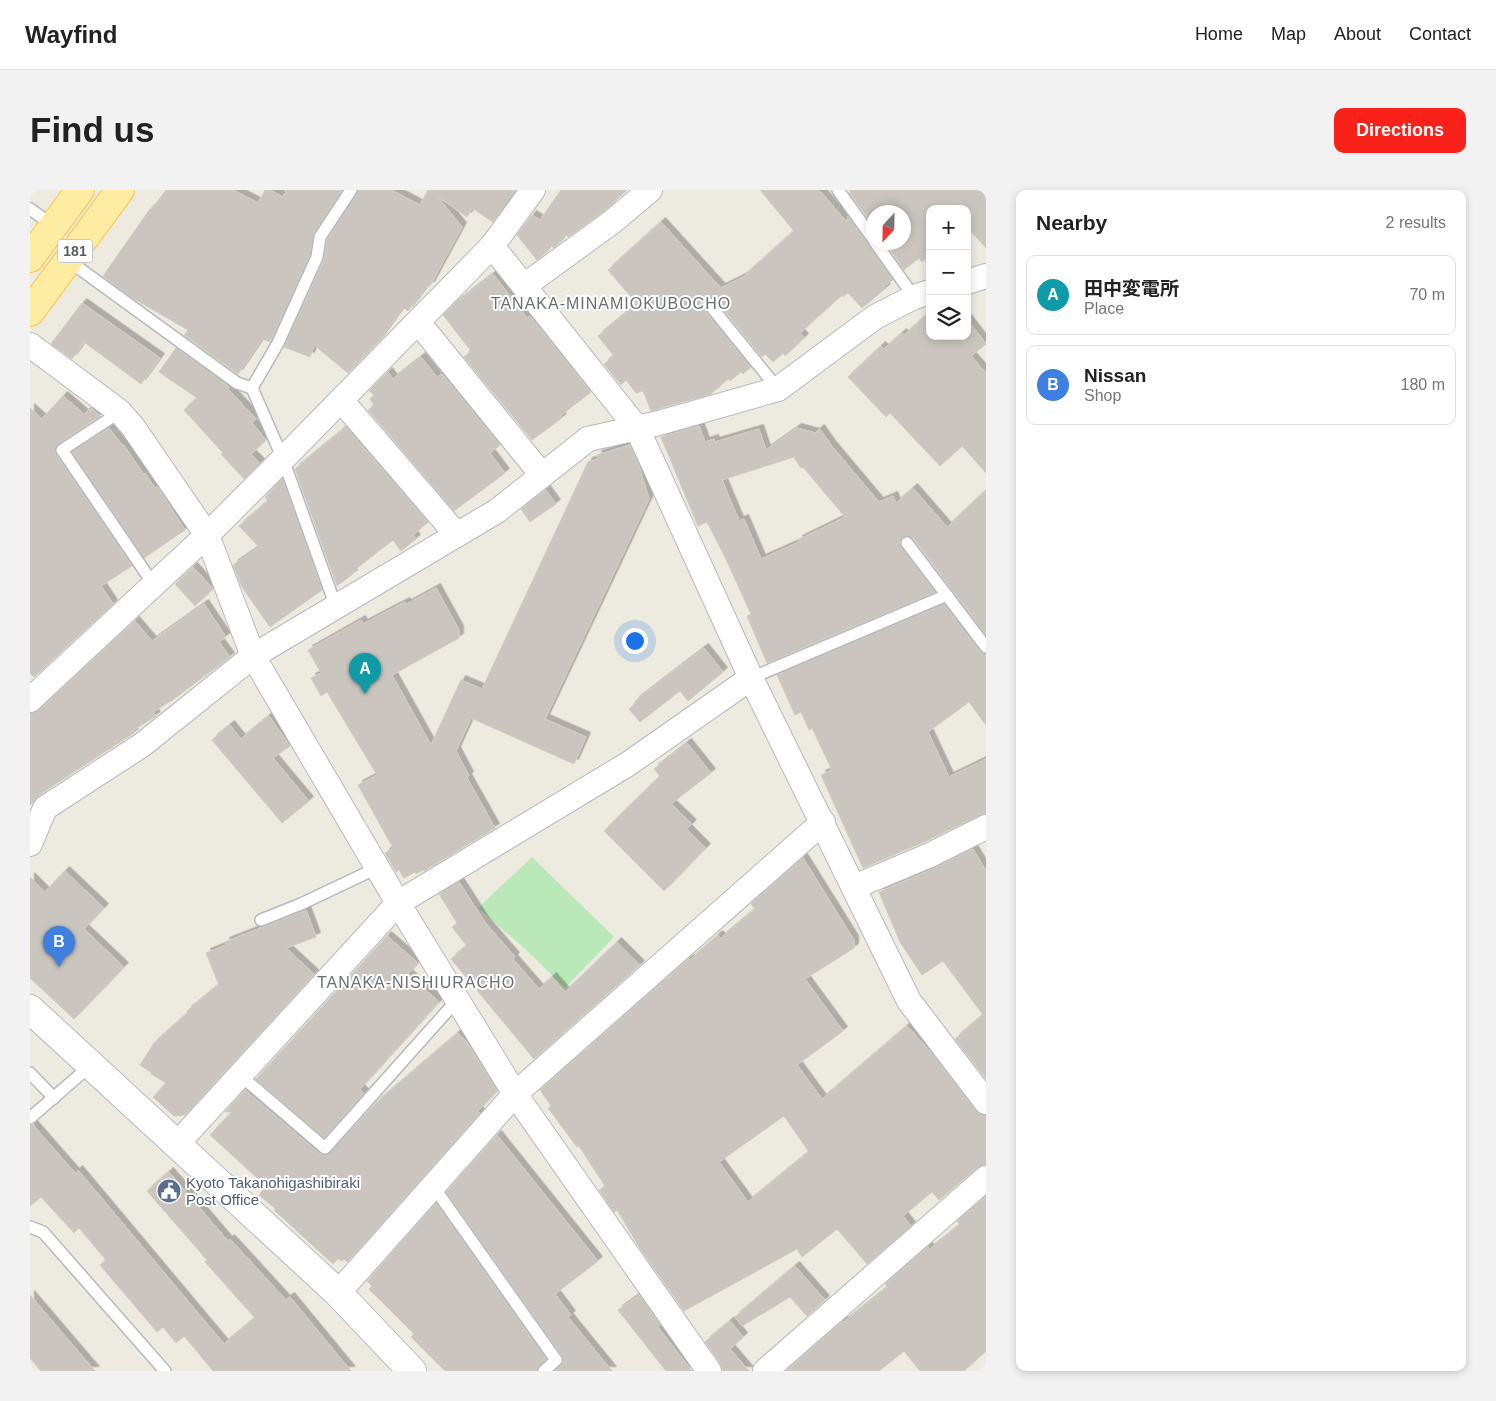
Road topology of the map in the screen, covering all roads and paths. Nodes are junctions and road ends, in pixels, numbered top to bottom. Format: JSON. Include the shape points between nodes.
{"nodes":[{"id":1,"x":80,"y":190,"type":"edge"},
{"id":2,"x":120,"y":190,"type":"edge"},
{"id":3,"x":351,"y":190,"type":"edge"},
{"id":4,"x":533,"y":190,"type":"edge"},
{"id":5,"x":650,"y":190,"type":"edge"},
{"id":6,"x":838,"y":190,"type":"edge"},
{"id":7,"x":30,"y":209,"type":"edge"},
{"id":8,"x":54,"y":226,"type":"junction"},
{"id":9,"x":866,"y":230,"type":"edge"},
{"id":10,"x":492,"y":246,"type":"junction"},
{"id":11,"x":882,"y":250,"type":"edge"},
{"id":12,"x":30,"y":258,"type":"edge"},
{"id":13,"x":69,"y":261,"type":"junction"},
{"id":14,"x":986,"y":276,"type":"edge"},
{"id":15,"x":971,"y":281,"type":"edge"},
{"id":16,"x":524,"y":286,"type":"junction"},
{"id":17,"x":922,"y":294,"type":"edge"},
{"id":18,"x":709,"y":304,"type":"dead end"},
{"id":19,"x":30,"y":312,"type":"edge"},
{"id":20,"x":418,"y":322,"type":"junction"},
{"id":21,"x":30,"y":345,"type":"edge"},
{"id":22,"x":252,"y":388,"type":"junction"},
{"id":23,"x":778,"y":389,"type":"junction"},
{"id":24,"x":341,"y":400,"type":"junction"},
{"id":25,"x":120,"y":412,"type":"junction"},
{"id":26,"x":637,"y":428,"type":"junction"},
{"id":27,"x":283,"y":459,"type":"junction"},
{"id":28,"x":542,"y":475,"type":"junction"},
{"id":29,"x":457,"y":535,"type":"junction"},
{"id":30,"x":207,"y":536,"type":"junction"},
{"id":31,"x":906,"y":543,"type":"dead end"},
{"id":32,"x":154,"y":585,"type":"junction"},
{"id":33,"x":946,"y":595,"type":"junction"},
{"id":34,"x":336,"y":607,"type":"junction"},
{"id":35,"x":986,"y":647,"type":"edge"},
{"id":36,"x":253,"y":656,"type":"junction"},
{"id":37,"x":751,"y":678,"type":"junction"},
{"id":38,"x":30,"y":700,"type":"edge"},
{"id":39,"x":822,"y":822,"type":"junction"},
{"id":40,"x":986,"y":827,"type":"edge"},
{"id":41,"x":30,"y":844,"type":"edge"},
{"id":42,"x":377,"y":868,"type":"junction"},
{"id":43,"x":854,"y":887,"type":"junction"},
{"id":44,"x":398,"y":903,"type":"junction"},
{"id":45,"x":261,"y":920,"type":"dead end"},
{"id":46,"x":458,"y":999,"type":"junction"},
{"id":47,"x":30,"y":1010,"type":"edge"},
{"id":48,"x":90,"y":1066,"type":"junction"},
{"id":49,"x":30,"y":1073,"type":"edge"},
{"id":50,"x":240,"y":1075,"type":"junction"},
{"id":51,"x":515,"y":1094,"type":"junction"},
{"id":52,"x":54,"y":1098,"type":"junction"},
{"id":53,"x":986,"y":1102,"type":"edge"},
{"id":54,"x":30,"y":1118,"type":"edge"},
{"id":55,"x":176,"y":1145,"type":"junction"},
{"id":56,"x":986,"y":1178,"type":"edge"},
{"id":57,"x":433,"y":1186,"type":"junction"},
{"id":58,"x":30,"y":1227,"type":"edge"},
{"id":59,"x":338,"y":1293,"type":"junction"},
{"id":60,"x":165,"y":1371,"type":"edge"},
{"id":61,"x":412,"y":1371,"type":"edge"},
{"id":62,"x":544,"y":1371,"type":"edge"},
{"id":63,"x":709,"y":1371,"type":"edge"},
{"id":64,"x":764,"y":1371,"type":"edge"}],
"edges":[{"from":1,"to":8,"type":"main road","number":"181"},
{"from":2,"to":13,"type":"main road","number":"181"},
{"from":3,"to":22,"type":"lane","via":[[320,237],[317,257],[278,343]]},
{"from":4,"to":10,"type":"street"},
{"from":5,"to":16,"type":"street"},
{"from":6,"to":9,"type":"lane"},
{"from":7,"to":8,"type":"lane"},
{"from":8,"to":12,"type":"main road","number":"181"},
{"from":10,"to":16,"type":"street"},
{"from":10,"to":20,"type":"street"},
{"from":11,"to":17,"type":"lane"},
{"from":13,"to":19,"type":"main road","number":"181"},
{"from":13,"to":22,"type":"lane","via":[[237,383]]},
{"from":14,"to":15,"type":"street"},
{"from":16,"to":26,"type":"street"},
{"from":17,"to":23,"type":"street","via":[[875,317]]},
{"from":18,"to":23,"type":"lane"},
{"from":20,"to":24,"type":"street"},
{"from":20,"to":28,"type":"street"},
{"from":21,"to":25,"type":"street"},
{"from":22,"to":27,"type":"lane"},
{"from":23,"to":26,"type":"street"},
{"from":24,"to":27,"type":"street"},
{"from":24,"to":29,"type":"street"},
{"from":25,"to":30,"type":"street"},
{"from":25,"to":32,"type":"lane","via":[[62,450]]},
{"from":26,"to":28,"type":"street","via":[[588,439]]},
{"from":26,"to":37,"type":"street"},
{"from":27,"to":30,"type":"street"},
{"from":27,"to":34,"type":"lane"},
{"from":28,"to":29,"type":"street","via":[[496,511]]},
{"from":29,"to":34,"type":"street"},
{"from":30,"to":32,"type":"street"},
{"from":30,"to":36,"type":"street"},
{"from":31,"to":33,"type":"lane"},
{"from":32,"to":38,"type":"street"},
{"from":33,"to":35,"type":"lane"},
{"from":33,"to":37,"type":"lane"},
{"from":34,"to":36,"type":"street"},
{"from":36,"to":41,"type":"street","via":[[142,745],[45,808]]},
{"from":36,"to":42,"type":"street"},
{"from":37,"to":39,"type":"street"},
{"from":37,"to":44,"type":"street","via":[[628,764]]},
{"from":39,"to":43,"type":"street"},
{"from":39,"to":51,"type":"street"},
{"from":40,"to":43,"type":"street"},
{"from":42,"to":44,"type":"street"},
{"from":42,"to":45,"type":"lane"},
{"from":43,"to":53,"type":"street","via":[[909,1001]]},
{"from":44,"to":46,"type":"street"},
{"from":44,"to":50,"type":"street"},
{"from":46,"to":50,"type":"lane","via":[[325,1148]]},
{"from":46,"to":51,"type":"street"},
{"from":47,"to":48,"type":"street"},
{"from":48,"to":52,"type":"lane"},
{"from":48,"to":55,"type":"street"},
{"from":49,"to":52,"type":"lane"},
{"from":50,"to":55,"type":"street"},
{"from":51,"to":57,"type":"street"},
{"from":51,"to":63,"type":"street"},
{"from":52,"to":54,"type":"lane"},
{"from":55,"to":59,"type":"street"},
{"from":56,"to":64,"type":"street"},
{"from":57,"to":59,"type":"street"},
{"from":57,"to":62,"type":"lane","via":[[556,1360]]},
{"from":58,"to":60,"type":"lane","via":[[43,1232]]},
{"from":59,"to":61,"type":"street"}]}
